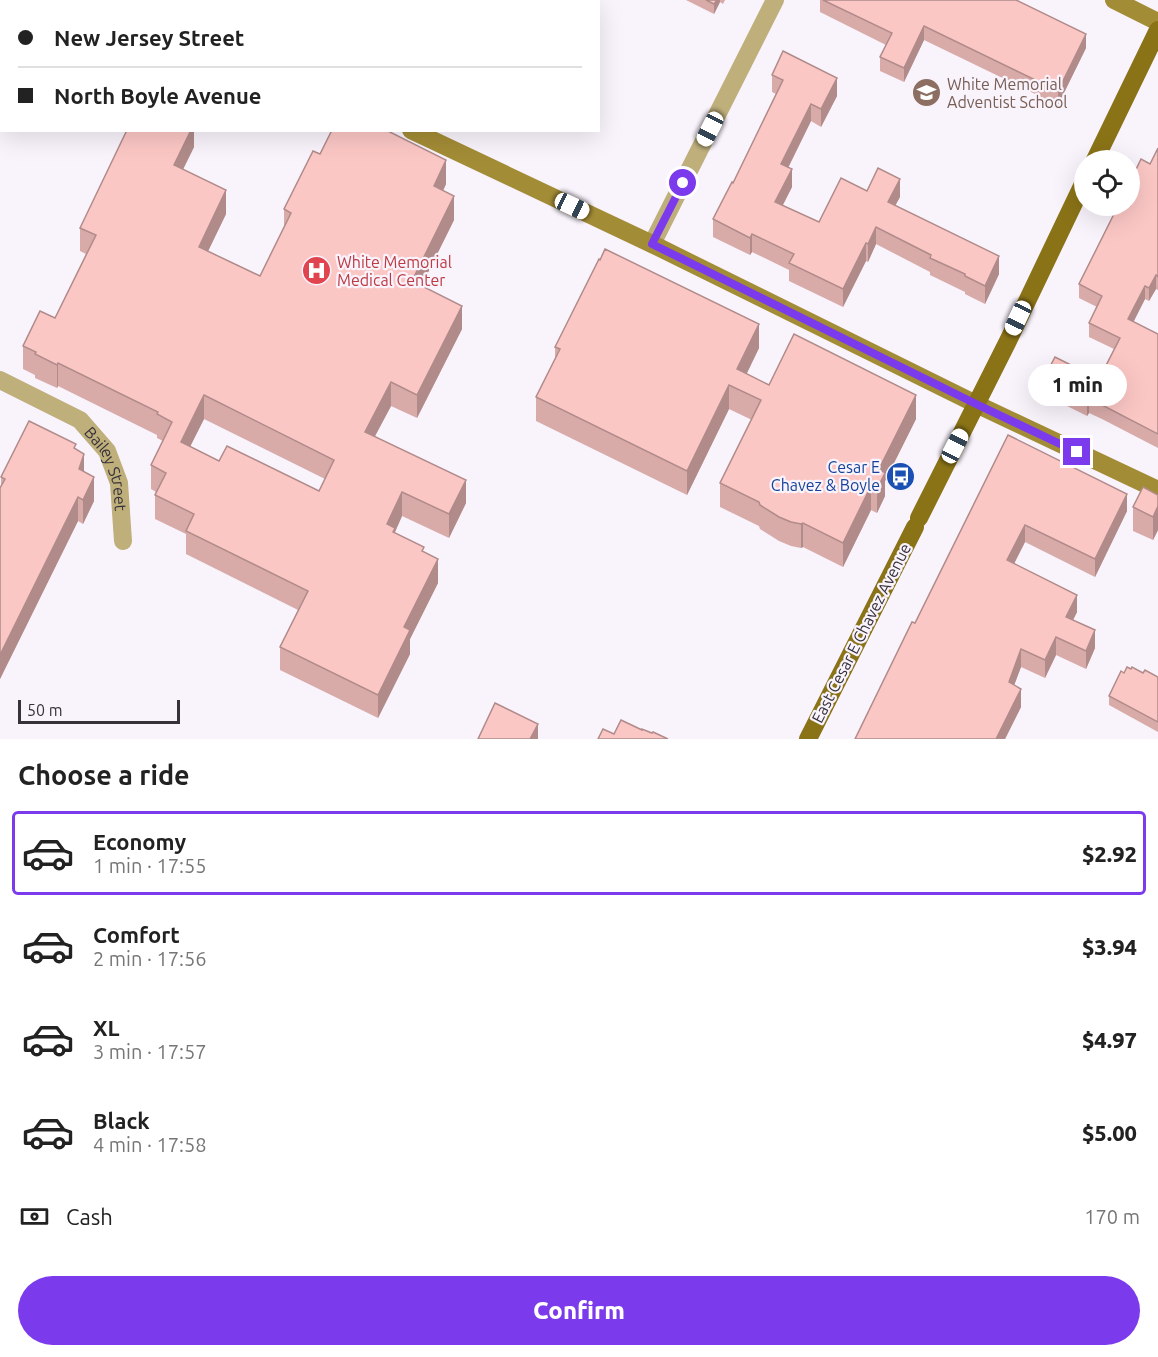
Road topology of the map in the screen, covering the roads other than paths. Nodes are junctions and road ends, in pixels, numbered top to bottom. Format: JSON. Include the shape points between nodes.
{"nodes":[{"id":1,"x":775,"y":0,"type":"edge"},
{"id":2,"x":1114,"y":0,"type":"edge"},
{"id":3,"x":1158,"y":22,"type":"edge"},
{"id":4,"x":1158,"y":30,"type":"edge"},
{"id":5,"x":415,"y":132,"type":"edge"},
{"id":6,"x":1100,"y":150,"type":"edge"},
{"id":7,"x":1074,"y":203,"type":"edge"},
{"id":8,"x":652,"y":244,"type":"junction"},
{"id":9,"x":0,"y":380,"type":"edge"},
{"id":10,"x":976,"y":404,"type":"junction"},
{"id":11,"x":1158,"y":490,"type":"edge"},
{"id":12,"x":123,"y":541,"type":"dead end"},
{"id":13,"x":808,"y":739,"type":"edge"}],
"edges":[{"from":1,"to":8,"type":"street"},
{"from":2,"to":3,"type":"main road"},
{"from":4,"to":6,"type":"main road"},
{"from":5,"to":8,"type":"main road"},
{"from":7,"to":10,"type":"main road","name":"East Cesar E Chavez Avenue"},
{"from":8,"to":10,"type":"main road"},
{"from":9,"to":12,"type":"street","name":"Bailey Street","via":[[80,420],[107,451],[119,483]]},
{"from":10,"to":11,"type":"main road"},
{"from":10,"to":13,"type":"main road","name":"East Cesar E Chavez Avenue"}]}
